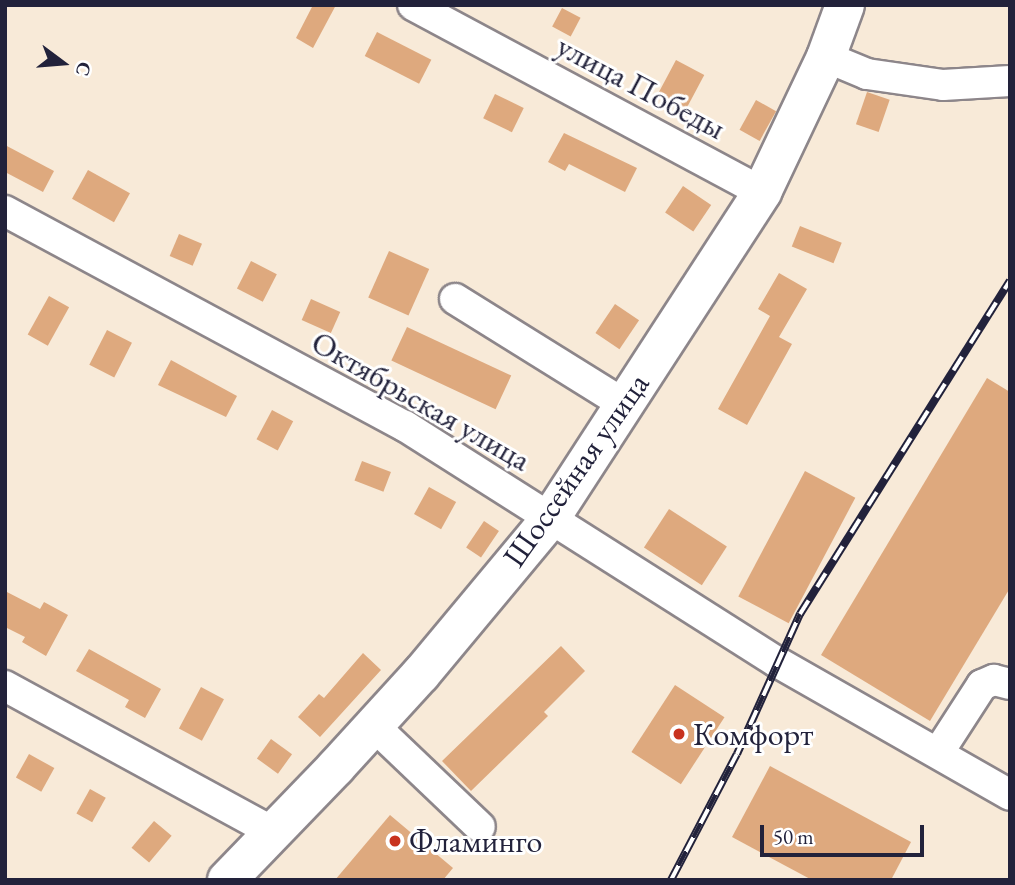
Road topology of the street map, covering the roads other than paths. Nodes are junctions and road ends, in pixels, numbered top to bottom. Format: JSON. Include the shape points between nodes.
{"nodes":[{"id":1,"x":413,"y":5,"type":"edge"},
{"id":2,"x":845,"y":5,"type":"edge"},
{"id":3,"x":826,"y":57,"type":"junction"},
{"id":4,"x":1010,"y":81,"type":"edge"},
{"id":5,"x":762,"y":192,"type":"junction"},
{"id":6,"x":5,"y":211,"type":"edge"},
{"id":7,"x":455,"y":299,"type":"dead end"},
{"id":8,"x":624,"y":404,"type":"junction"},
{"id":9,"x":550,"y":519,"type":"junction"},
{"id":10,"x":1007,"y":678,"type":"edge"},
{"id":11,"x":5,"y":686,"type":"edge"},
{"id":12,"x":374,"y":726,"type":"junction"},
{"id":13,"x":938,"y":753,"type":"junction"},
{"id":14,"x":1010,"y":795,"type":"edge"},
{"id":15,"x":480,"y":827,"type":"dead end"},
{"id":16,"x":273,"y":832,"type":"junction"},
{"id":17,"x":227,"y":880,"type":"edge"}],
"edges":[{"from":1,"to":5,"type":"street","name":"улица Победы"},
{"from":2,"to":3,"type":"main road","name":"Шоссейная улица"},
{"from":3,"to":4,"type":"street","via":[[867,74],[943,85]]},
{"from":3,"to":5,"type":"main road","name":"Шоссейная улица"},
{"from":5,"to":8,"type":"main road","name":"Шоссейная улица"},
{"from":6,"to":9,"type":"street","name":"Октябрьская улица","via":[[405,426]]},
{"from":7,"to":8,"type":"street"},
{"from":8,"to":9,"type":"main road","name":"Шоссейная улица"},
{"from":9,"to":12,"type":"main road","name":"Шоссейная улица"},
{"from":9,"to":13,"type":"street","name":"Октябрьская улица","via":[[773,660]]},
{"from":10,"to":13,"type":"street","via":[[982,685]]},
{"from":11,"to":16,"type":"street"},
{"from":12,"to":15,"type":"street"},
{"from":12,"to":16,"type":"main road","name":"Шоссейная улица"},
{"from":13,"to":14,"type":"street","name":"Октябрьская улица"},
{"from":16,"to":17,"type":"main road","name":"Шоссейная улица"}]}
